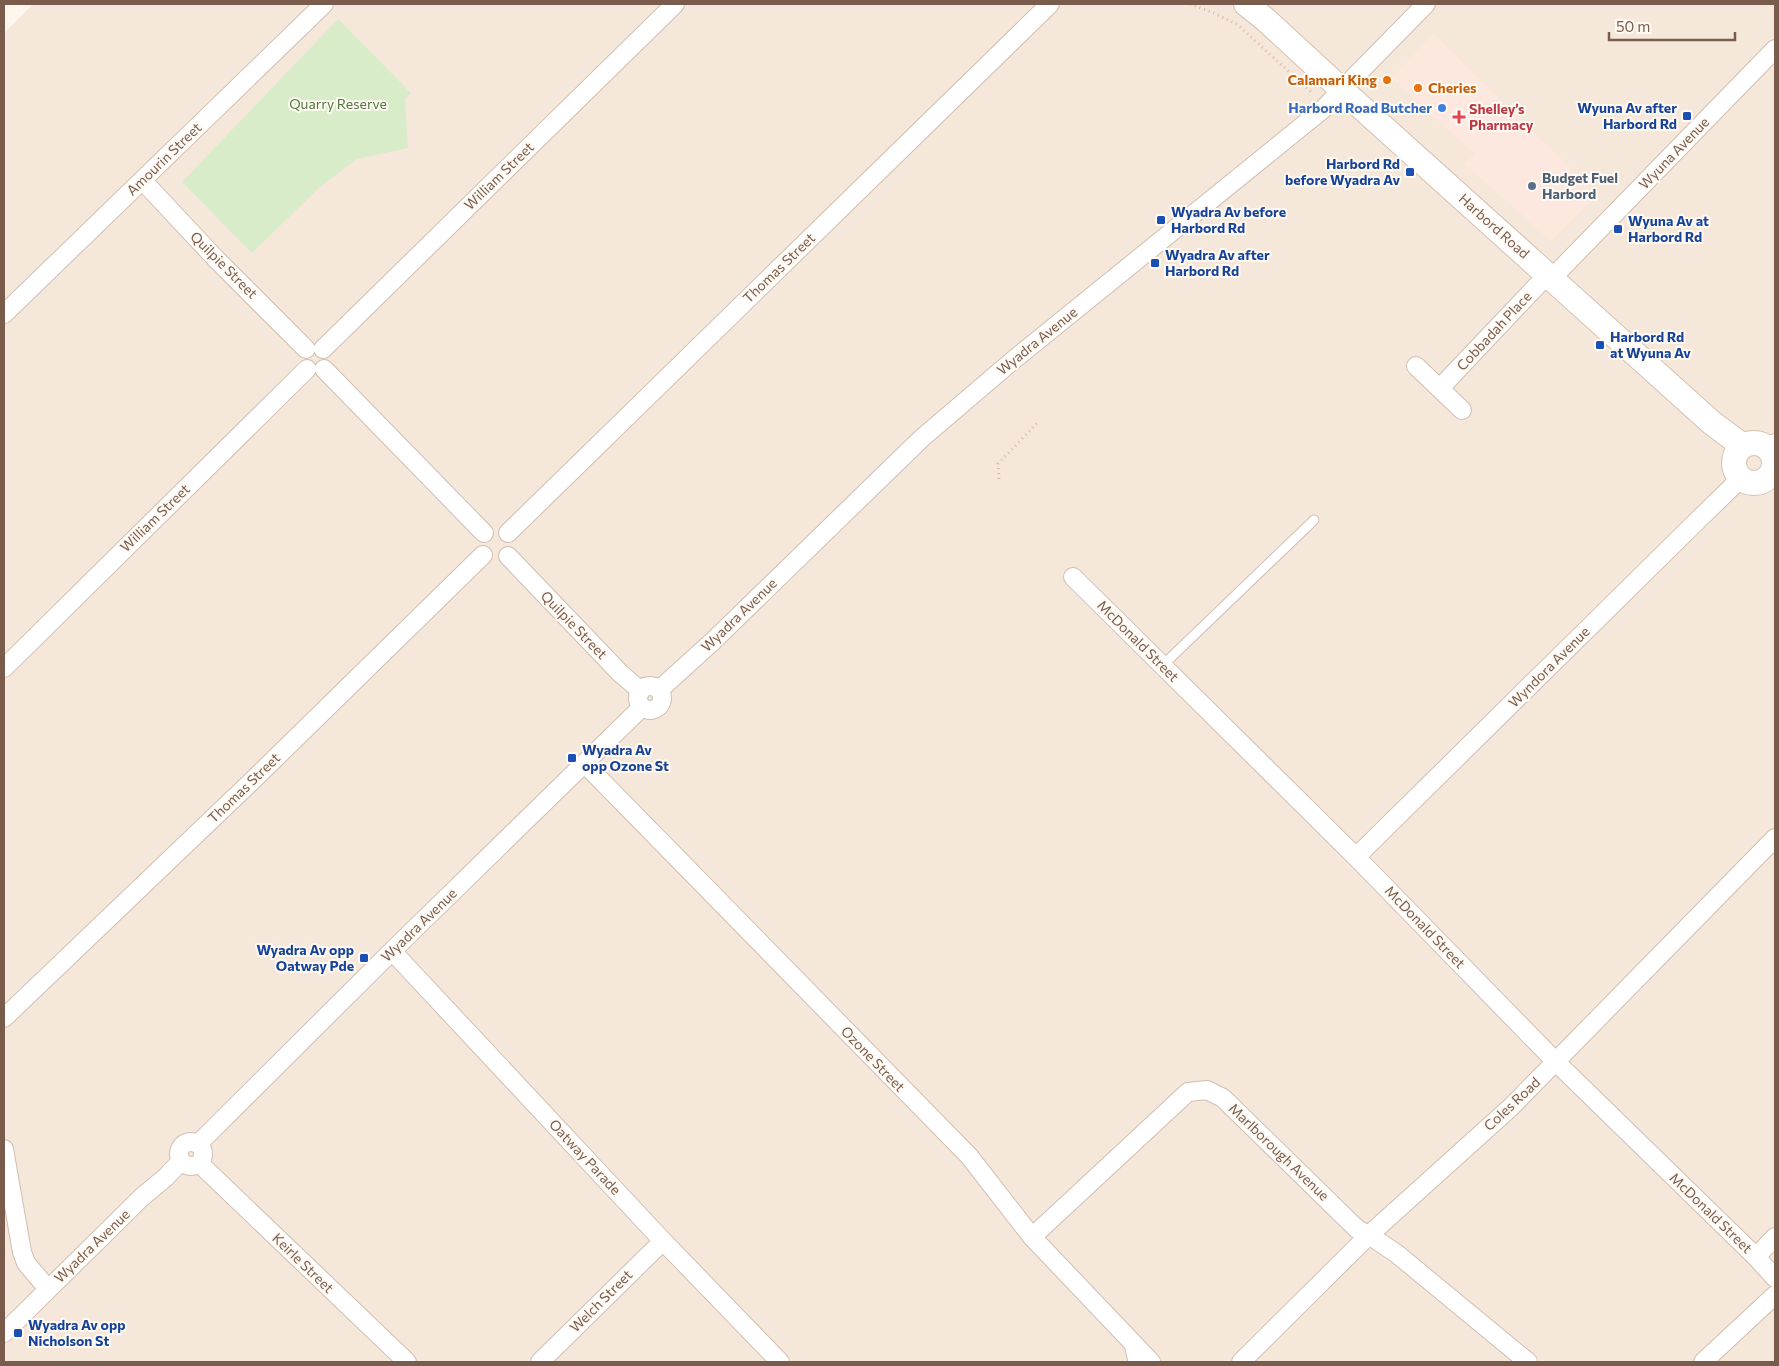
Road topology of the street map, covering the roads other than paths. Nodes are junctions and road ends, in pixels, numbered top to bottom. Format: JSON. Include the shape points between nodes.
{"nodes":[{"id":1,"x":324,"y":4,"type":"edge"},
{"id":2,"x":675,"y":4,"type":"edge"},
{"id":3,"x":1050,"y":4,"type":"edge"},
{"id":4,"x":1246,"y":4,"type":"edge"},
{"id":5,"x":1426,"y":4,"type":"edge"},
{"id":6,"x":1775,"y":49,"type":"edge"},
{"id":7,"x":1342,"y":90,"type":"junction"},
{"id":8,"x":143,"y":181,"type":"junction"},
{"id":9,"x":1550,"y":276,"type":"junction"},
{"id":10,"x":4,"y":314,"type":"edge"},
{"id":11,"x":315,"y":349,"type":"junction"},
{"id":12,"x":1416,"y":366,"type":"dead end"},
{"id":13,"x":315,"y":369,"type":"junction"},
{"id":14,"x":1440,"y":388,"type":"junction"},
{"id":15,"x":1462,"y":410,"type":"dead end"},
{"id":16,"x":1743,"y":446,"type":"junction"},
{"id":17,"x":1772,"y":446,"type":"edge"},
{"id":18,"x":1772,"y":478,"type":"edge"},
{"id":19,"x":1742,"y":479,"type":"junction"},
{"id":20,"x":1314,"y":520,"type":"dead end"},
{"id":21,"x":484,"y":533,"type":"junction"},
{"id":22,"x":508,"y":533,"type":"junction"},
{"id":23,"x":483,"y":555,"type":"junction"},
{"id":24,"x":508,"y":556,"type":"junction"},
{"id":25,"x":1074,"y":577,"type":"dead end"},
{"id":26,"x":1163,"y":665,"type":"junction"},
{"id":27,"x":4,"y":668,"type":"edge"},
{"id":28,"x":647,"y":696,"type":"junction"},
{"id":29,"x":585,"y":764,"type":"junction"},
{"id":30,"x":1775,"y":838,"type":"edge"},
{"id":31,"x":1356,"y":857,"type":"junction"},
{"id":32,"x":392,"y":951,"type":"junction"},
{"id":33,"x":4,"y":1018,"type":"edge"},
{"id":34,"x":1556,"y":1062,"type":"junction"},
{"id":35,"x":198,"y":1144,"type":"junction"},
{"id":36,"x":4,"y":1149,"type":"edge"},
{"id":37,"x":181,"y":1161,"type":"junction"},
{"id":38,"x":199,"y":1163,"type":"junction"},
{"id":39,"x":1369,"y":1235,"type":"junction"},
{"id":40,"x":1032,"y":1237,"type":"junction"},
{"id":41,"x":1775,"y":1238,"type":"edge"},
{"id":42,"x":663,"y":1241,"type":"junction"},
{"id":43,"x":1756,"y":1257,"type":"junction"},
{"id":44,"x":1775,"y":1278,"type":"edge"},
{"id":45,"x":48,"y":1289,"type":"junction"},
{"id":46,"x":1775,"y":1295,"type":"edge"},
{"id":47,"x":4,"y":1334,"type":"edge"},
{"id":48,"x":1128,"y":1339,"type":"junction"},
{"id":49,"x":407,"y":1362,"type":"edge"},
{"id":50,"x":540,"y":1362,"type":"edge"},
{"id":51,"x":780,"y":1362,"type":"edge"},
{"id":52,"x":1133,"y":1362,"type":"edge"},
{"id":53,"x":1151,"y":1362,"type":"edge"},
{"id":54,"x":1241,"y":1362,"type":"edge"},
{"id":55,"x":1528,"y":1362,"type":"edge"},
{"id":56,"x":1703,"y":1362,"type":"edge"}],
"edges":[{"from":1,"to":8,"type":"street","name":"Amourin Street"},
{"from":2,"to":11,"type":"street","name":"William Street"},
{"from":3,"to":22,"type":"street","name":"Thomas Street"},
{"from":4,"to":7,"type":"main road","name":"Harbord Road"},
{"from":5,"to":7,"type":"street","name":"Wyadra Avenue"},
{"from":6,"to":9,"type":"street","name":"Wyuna Avenue"},
{"from":7,"to":9,"type":"main road","name":"Harbord Road"},
{"from":7,"to":28,"type":"street","name":"Wyadra Avenue","via":[[1322,110],[922,438],[712,642]]},
{"from":8,"to":10,"type":"street","name":"Amourin Street"},
{"from":8,"to":11,"type":"street","name":"Quilpie Street","via":[[216,259]]},
{"from":9,"to":14,"type":"street","name":"Cobbadah Place"},
{"from":9,"to":16,"type":"main road","name":"Harbord Road","via":[[1712,423]]},
{"from":11,"to":13,"type":"street","via":[[328,359]]},
{"from":11,"to":13,"type":"street","via":[[302,360]]},
{"from":12,"to":14,"type":"street"},
{"from":13,"to":21,"type":"street"},
{"from":13,"to":27,"type":"street","name":"William Street"},
{"from":14,"to":15,"type":"street"},
{"from":16,"to":17,"type":"main road","via":[[1752,443]]},
{"from":16,"to":19,"type":"main road","via":[[1736,454],[1734,465]]},
{"from":17,"to":18,"type":"main road"},
{"from":18,"to":19,"type":"main road","via":[[1760,482]]},
{"from":19,"to":31,"type":"street","name":"Wyndora Avenue"},
{"from":20,"to":26,"type":"lane"},
{"from":21,"to":22,"type":"street","via":[[498,528]]},
{"from":21,"to":23,"type":"street","via":[[480,542]]},
{"from":22,"to":24,"type":"street","via":[[513,547]]},
{"from":23,"to":24,"type":"street","via":[[498,561]]},
{"from":23,"to":33,"type":"street","name":"Thomas Street"},
{"from":24,"to":28,"type":"street","name":"Quilpie Street","via":[[620,673]]},
{"from":25,"to":26,"type":"street","name":"McDonald Street"},
{"from":26,"to":31,"type":"street","name":"McDonald Street"},
{"from":28,"to":29,"type":"street","name":"Wyadra Avenue"},
{"from":29,"to":32,"type":"street","name":"Wyadra Avenue"},
{"from":29,"to":40,"type":"street","name":"Ozone Street","via":[[969,1156]]},
{"from":30,"to":34,"type":"street","name":"Coles Road"},
{"from":31,"to":34,"type":"street","name":"McDonald Street"},
{"from":32,"to":35,"type":"street","name":"Wyadra Avenue"},
{"from":32,"to":42,"type":"street","name":"Oatway Parade"},
{"from":34,"to":39,"type":"street","name":"Coles Road"},
{"from":34,"to":43,"type":"street","name":"McDonald Street"},
{"from":35,"to":37,"type":"street","via":[[190,1142],[183,1145],[179,1154]]},
{"from":35,"to":38,"type":"street","via":[[203,1153]]},
{"from":36,"to":45,"type":"street","via":[[22,1252],[26,1263]]},
{"from":37,"to":38,"type":"street","via":[[189,1166]]},
{"from":37,"to":45,"type":"street","name":"Wyadra Avenue"},
{"from":38,"to":49,"type":"street","name":"Keirle Street"},
{"from":39,"to":40,"type":"street","name":"Marlborough Avenue","via":[[1358,1229],[1223,1098],[1207,1090],[1188,1092]]},
{"from":39,"to":54,"type":"street","name":"Coles Road"},
{"from":39,"to":55,"type":"street","name":"Marlborough Avenue","via":[[1397,1254]]},
{"from":40,"to":48,"type":"street","name":"Ozone Street"},
{"from":41,"to":43,"type":"street"},
{"from":42,"to":50,"type":"street","name":"Welch Street"},
{"from":42,"to":51,"type":"street","name":"Oatway Parade"},
{"from":43,"to":44,"type":"street","name":"McDonald Street"},
{"from":45,"to":47,"type":"street","name":"Wyadra Avenue"},
{"from":46,"to":56,"type":"street"},
{"from":48,"to":52,"type":"lane"},
{"from":48,"to":53,"type":"street","name":"Ozone Street"}]}
